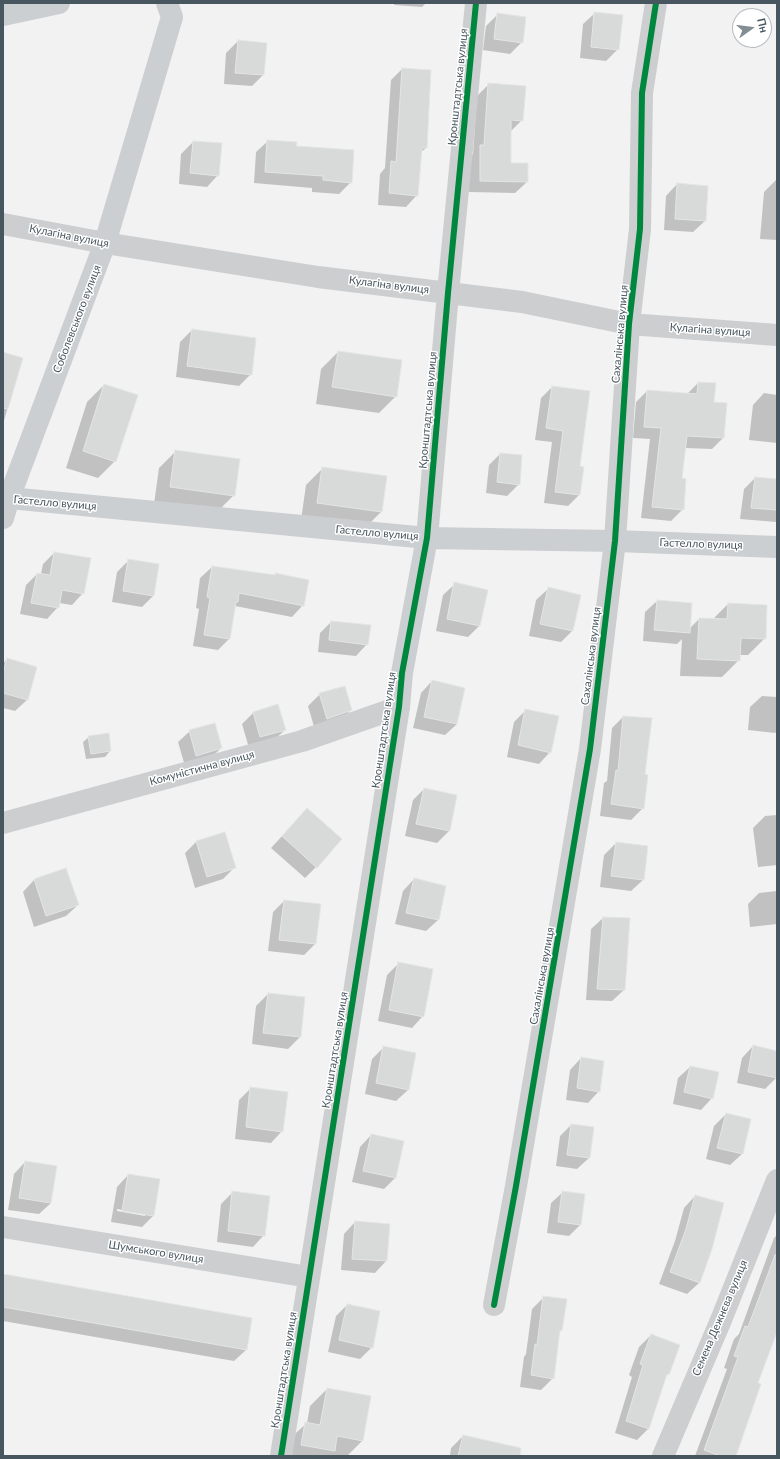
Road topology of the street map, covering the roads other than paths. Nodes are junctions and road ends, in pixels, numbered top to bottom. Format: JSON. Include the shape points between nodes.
{"nodes":[{"id":1,"x":59,"y":3,"type":"edge"},
{"id":2,"x":476,"y":3,"type":"edge"},
{"id":3,"x":656,"y":3,"type":"edge"},
{"id":4,"x":171,"y":8,"type":"edge"},
{"id":5,"x":3,"y":15,"type":"edge"},
{"id":6,"x":3,"y":224,"type":"edge"},
{"id":7,"x":105,"y":243,"type":"junction"},
{"id":8,"x":448,"y":293,"type":"junction"},
{"id":9,"x":629,"y":324,"type":"junction"},
{"id":10,"x":777,"y":335,"type":"edge"},
{"id":11,"x":5,"y":504,"type":"edge"},
{"id":12,"x":427,"y":538,"type":"junction"},
{"id":13,"x":615,"y":542,"type":"junction"},
{"id":14,"x":777,"y":547,"type":"edge"},
{"id":15,"x":399,"y":708,"type":"junction"},
{"id":16,"x":3,"y":823,"type":"edge"},
{"id":17,"x":777,"y":1180,"type":"edge"},
{"id":18,"x":3,"y":1227,"type":"edge"},
{"id":19,"x":309,"y":1277,"type":"junction"},
{"id":20,"x":494,"y":1305,"type":"dead end"},
{"id":21,"x":281,"y":1456,"type":"edge"},
{"id":22,"x":663,"y":1456,"type":"edge"}],
"edges":[{"from":1,"to":5,"type":"street"},
{"from":2,"to":8,"type":"street","name":"Кронштадтська вулиця"},
{"from":3,"to":9,"type":"street","name":"Сахалінська вулиця","via":[[642,93],[640,230]]},
{"from":4,"to":7,"type":"street","name":"Соболевського вулиця"},
{"from":6,"to":7,"type":"street","name":"Кулагіна вулиця"},
{"from":7,"to":8,"type":"street","name":"Кулагіна вулиця","via":[[318,277]]},
{"from":7,"to":11,"type":"street","name":"Соболевського вулиця"},
{"from":8,"to":9,"type":"street","name":"Кулагіна вулиця","via":[[522,302]]},
{"from":8,"to":12,"type":"street","name":"Кронштадтська вулиця"},
{"from":9,"to":10,"type":"street","name":"Кулагіна вулиця"},
{"from":9,"to":13,"type":"street","name":"Сахалінська вулиця"},
{"from":11,"to":12,"type":"street","name":"Гастелло вулиця"},
{"from":12,"to":13,"type":"street","name":"Гастелло вулиця"},
{"from":12,"to":15,"type":"street","name":"Кронштадтська вулиця","via":[[402,673]]},
{"from":13,"to":14,"type":"street","name":"Гастелло вулиця"},
{"from":13,"to":20,"type":"street","name":"Сахалінська вулиця","via":[[590,749]]},
{"from":15,"to":16,"type":"street","name":"Комуністична вулиця","via":[[302,741]]},
{"from":15,"to":19,"type":"street","name":"Кронштадтська вулиця"},
{"from":17,"to":22,"type":"street","name":"Семена Дежнєва вулиця"},
{"from":18,"to":19,"type":"street","name":"Шумського вулиця"},
{"from":19,"to":21,"type":"street","name":"Кронштадтська вулиця"}]}
